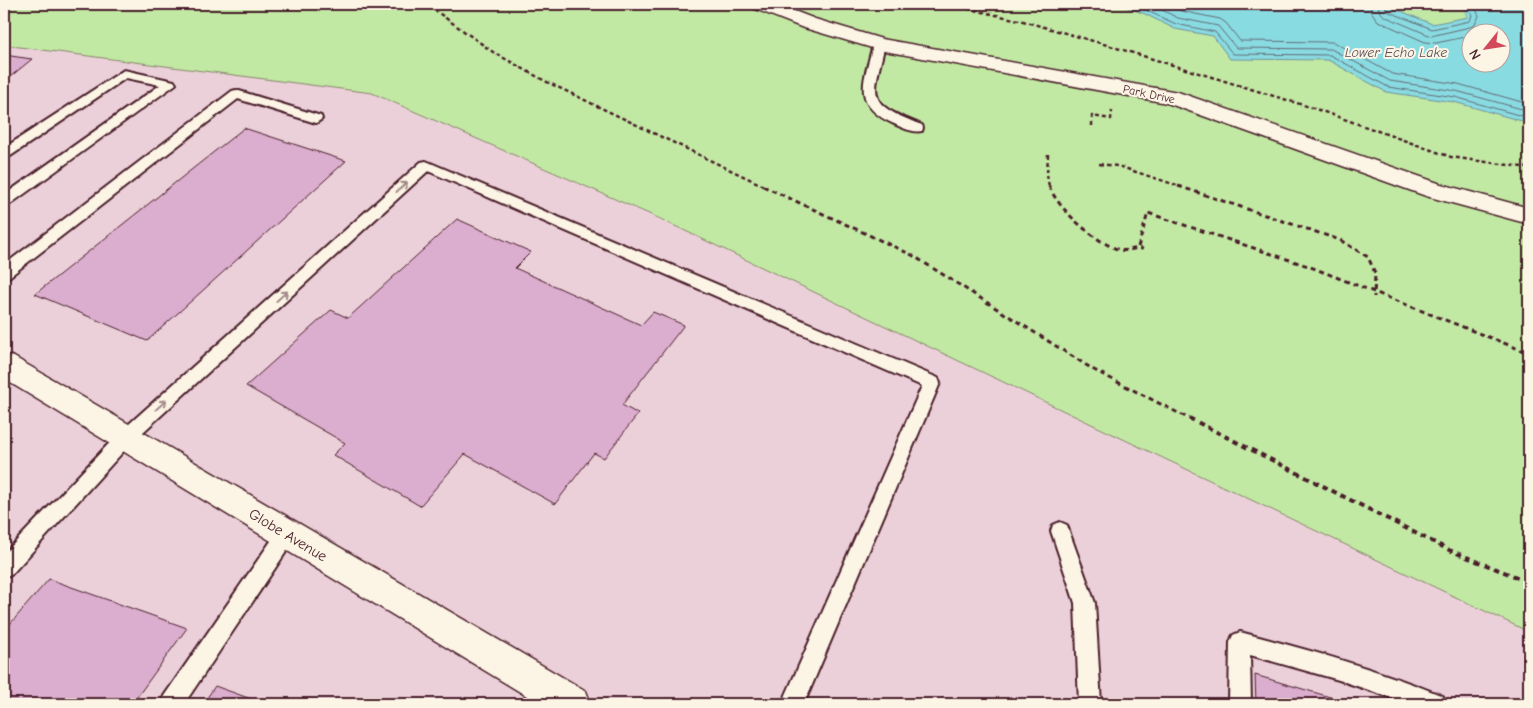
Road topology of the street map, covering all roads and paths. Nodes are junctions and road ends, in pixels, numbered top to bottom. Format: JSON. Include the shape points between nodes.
{"nodes":[{"id":1,"x":430,"y":4,"type":"edge"},
{"id":2,"x":760,"y":4,"type":"edge"},
{"id":3,"x":947,"y":4,"type":"edge"},
{"id":4,"x":879,"y":44,"type":"junction"},
{"id":5,"x":1112,"y":111,"type":"dead end"},
{"id":6,"x":316,"y":120,"type":"dead end"},
{"id":7,"x":1092,"y":126,"type":"dead end"},
{"id":8,"x":917,"y":128,"type":"dead end"},
{"id":9,"x":4,"y":154,"type":"edge"},
{"id":10,"x":1048,"y":154,"type":"dead end"},
{"id":11,"x":1099,"y":164,"type":"dead end"},
{"id":12,"x":1529,"y":168,"type":"edge"},
{"id":13,"x":4,"y":202,"type":"edge"},
{"id":14,"x":1529,"y":216,"type":"edge"},
{"id":15,"x":1138,"y":247,"type":"junction"},
{"id":16,"x":1143,"y":249,"type":"dead end"},
{"id":17,"x":4,"y":272,"type":"edge"},
{"id":18,"x":1374,"y":295,"type":"junction"},
{"id":19,"x":1529,"y":353,"type":"edge"},
{"id":20,"x":4,"y":365,"type":"edge"},
{"id":21,"x":125,"y":438,"type":"junction"},
{"id":22,"x":1060,"y":531,"type":"dead end"},
{"id":23,"x":286,"y":534,"type":"junction"},
{"id":24,"x":4,"y":568,"type":"edge"},
{"id":25,"x":1529,"y":582,"type":"edge"},
{"id":26,"x":172,"y":704,"type":"edge"},
{"id":27,"x":574,"y":704,"type":"edge"},
{"id":28,"x":792,"y":704,"type":"edge"},
{"id":29,"x":1090,"y":704,"type":"edge"},
{"id":30,"x":1240,"y":704,"type":"edge"},
{"id":31,"x":1435,"y":704,"type":"edge"}],
"edges":[{"from":1,"to":25,"type":"path","via":[[493,52],[545,81],[912,256],[1094,370],[1449,550]]},
{"from":2,"to":4,"type":"street","name":"Park Drive","via":[[808,23]]},
{"from":3,"to":12,"type":"path","via":[[1023,21],[1313,108],[1450,158]]},
{"from":4,"to":8,"type":"lane","via":[[868,87],[871,100],[896,120]]},
{"from":4,"to":14,"type":"street","name":"Park Drive","via":[[1170,97],[1434,190]]},
{"from":5,"to":7,"type":"path","via":[[1111,119],[1092,116]]},
{"from":6,"to":17,"type":"lane","via":[[236,94]]},
{"from":9,"to":13,"type":"lane","via":[[124,74],[170,84]]},
{"from":10,"to":15,"type":"path","via":[[1047,178],[1061,207],[1102,241],[1123,251]]},
{"from":11,"to":18,"type":"path","via":[[1118,166],[1340,240],[1368,257],[1375,273]]},
{"from":15,"to":16,"type":"path"},
{"from":15,"to":18,"type":"path","via":[[1148,213],[1308,266]]},
{"from":18,"to":19,"type":"path"},
{"from":20,"to":21,"type":"street","name":"Globe Avenue"},
{"from":21,"to":23,"type":"street","name":"Globe Avenue"},
{"from":21,"to":24,"type":"lane"},
{"from":21,"to":28,"type":"lane","one_way":true,"via":[[426,165],[932,383]]},
{"from":22,"to":29,"type":"lane","via":[[1085,604]]},
{"from":23,"to":26,"type":"lane"},
{"from":23,"to":27,"type":"street","name":"Globe Avenue"},
{"from":30,"to":31,"type":"lane","via":[[1240,642],[1339,669]]}]}
